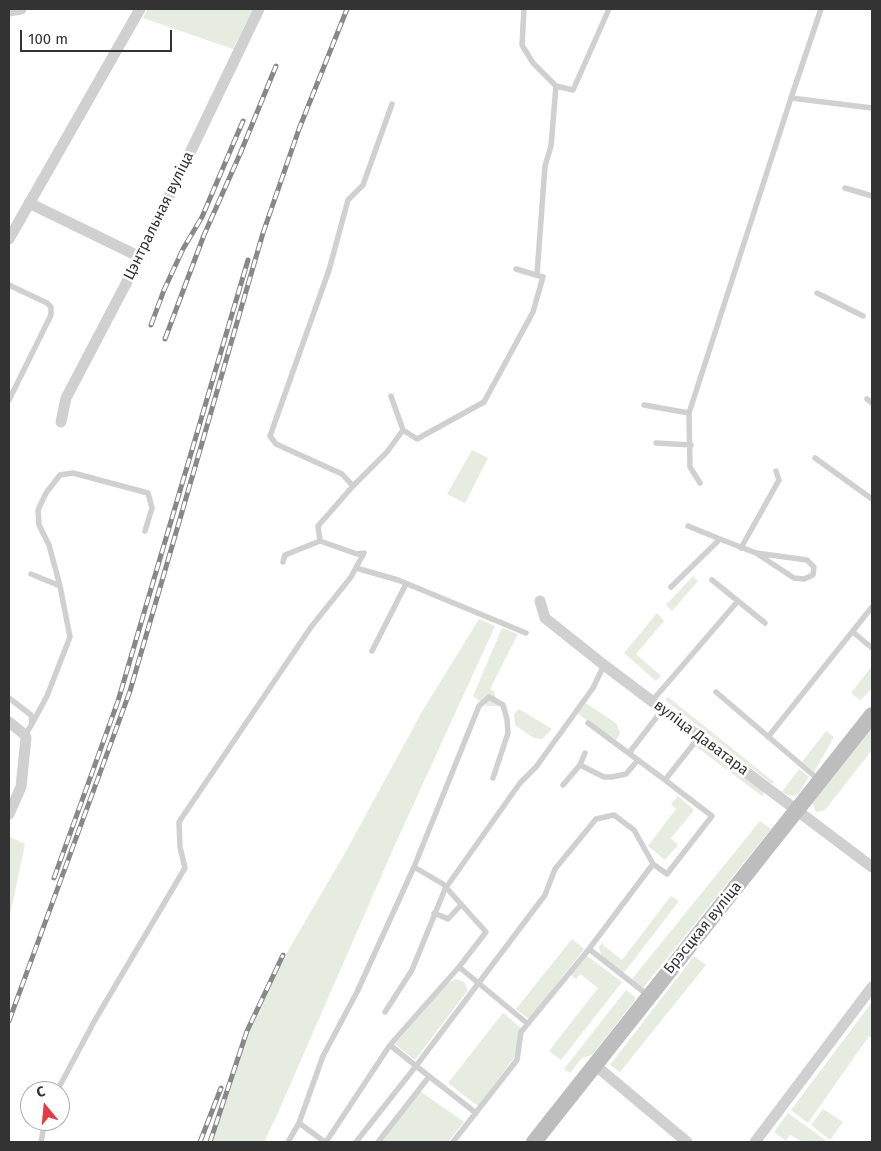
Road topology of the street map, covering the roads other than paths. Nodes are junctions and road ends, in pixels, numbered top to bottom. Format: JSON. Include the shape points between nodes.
{"nodes":[{"id":1,"x":21,"y":9,"type":"edge"},
{"id":2,"x":140,"y":9,"type":"edge"},
{"id":3,"x":259,"y":9,"type":"edge"},
{"id":4,"x":524,"y":9,"type":"edge"},
{"id":5,"x":609,"y":9,"type":"edge"},
{"id":6,"x":821,"y":9,"type":"edge"},
{"id":7,"x":9,"y":11,"type":"edge"},
{"id":8,"x":556,"y":86,"type":"junction"},
{"id":9,"x":791,"y":98,"type":"junction"},
{"id":10,"x":392,"y":104,"type":"dead end"},
{"id":11,"x":872,"y":108,"type":"edge"},
{"id":12,"x":845,"y":188,"type":"dead end"},
{"id":13,"x":872,"y":196,"type":"edge"},
{"id":14,"x":29,"y":203,"type":"junction"},
{"id":15,"x":9,"y":239,"type":"edge"},
{"id":16,"x":140,"y":256,"type":"junction"},
{"id":17,"x":516,"y":269,"type":"dead end"},
{"id":18,"x":537,"y":274,"type":"junction"},
{"id":19,"x":9,"y":285,"type":"edge"},
{"id":20,"x":817,"y":293,"type":"dead end"},
{"id":21,"x":863,"y":316,"type":"dead end"},
{"id":22,"x":391,"y":396,"type":"dead end"},
{"id":23,"x":9,"y":400,"type":"edge"},
{"id":24,"x":644,"y":405,"type":"dead end"},
{"id":25,"x":689,"y":413,"type":"junction"},
{"id":26,"x":61,"y":422,"type":"dead end"},
{"id":27,"x":403,"y":430,"type":"junction"},
{"id":28,"x":656,"y":443,"type":"dead end"},
{"id":29,"x":691,"y":444,"type":"junction"},
{"id":30,"x":815,"y":458,"type":"dead end"},
{"id":31,"x":776,"y":471,"type":"dead end"},
{"id":32,"x":700,"y":483,"type":"dead end"},
{"id":33,"x":353,"y":486,"type":"junction"},
{"id":34,"x":872,"y":499,"type":"edge"},
{"id":35,"x":688,"y":526,"type":"dead end"},
{"id":36,"x":145,"y":531,"type":"dead end"},
{"id":37,"x":720,"y":539,"type":"junction"},
{"id":38,"x":320,"y":541,"type":"junction"},
{"id":39,"x":741,"y":548,"type":"junction"},
{"id":40,"x":756,"y":553,"type":"junction"},
{"id":41,"x":283,"y":562,"type":"dead end"},
{"id":42,"x":356,"y":568,"type":"junction"},
{"id":43,"x":30,"y":574,"type":"dead end"},
{"id":44,"x":712,"y":580,"type":"dead end"},
{"id":45,"x":406,"y":584,"type":"junction"},
{"id":46,"x":60,"y":586,"type":"junction"},
{"id":47,"x":671,"y":587,"type":"dead end"},
{"id":48,"x":540,"y":600,"type":"dead end"},
{"id":49,"x":738,"y":601,"type":"junction"},
{"id":50,"x":872,"y":608,"type":"edge"},
{"id":51,"x":766,"y":623,"type":"dead end"},
{"id":52,"x":853,"y":632,"type":"junction"},
{"id":53,"x":526,"y":633,"type":"dead end"},
{"id":54,"x":872,"y":648,"type":"edge"},
{"id":55,"x":372,"y":651,"type":"dead end"},
{"id":56,"x":604,"y":665,"type":"junction"},
{"id":57,"x":716,"y":692,"type":"dead end"},
{"id":58,"x":9,"y":698,"type":"edge"},
{"id":59,"x":652,"y":701,"type":"junction"},
{"id":60,"x":663,"y":709,"type":"junction"},
{"id":61,"x":872,"y":715,"type":"edge"},
{"id":62,"x":9,"y":722,"type":"edge"},
{"id":63,"x":588,"y":723,"type":"dead end"},
{"id":64,"x":32,"y":724,"type":"junction"},
{"id":65,"x":25,"y":735,"type":"junction"},
{"id":66,"x":699,"y":737,"type":"junction"},
{"id":67,"x":768,"y":737,"type":"junction"},
{"id":68,"x":585,"y":753,"type":"dead end"},
{"id":69,"x":629,"y":753,"type":"junction"},
{"id":70,"x":638,"y":760,"type":"junction"},
{"id":71,"x":580,"y":765,"type":"junction"},
{"id":72,"x":492,"y":778,"type":"dead end"},
{"id":73,"x":665,"y":780,"type":"junction"},
{"id":74,"x":820,"y":782,"type":"junction"},
{"id":75,"x":563,"y":785,"type":"dead end"},
{"id":76,"x":797,"y":811,"type":"junction"},
{"id":77,"x":9,"y":814,"type":"edge"},
{"id":78,"x":653,"y":864,"type":"junction"},
{"id":79,"x":414,"y":867,"type":"junction"},
{"id":80,"x":872,"y":867,"type":"edge"},
{"id":81,"x":446,"y":889,"type":"junction"},
{"id":82,"x":461,"y":905,"type":"junction"},
{"id":83,"x":434,"y":913,"type":"junction"},
{"id":84,"x":588,"y":949,"type":"junction"},
{"id":85,"x":459,"y":967,"type":"junction"},
{"id":86,"x":480,"y":984,"type":"junction"},
{"id":87,"x":872,"y":987,"type":"edge"},
{"id":88,"x":649,"y":996,"type":"junction"},
{"id":89,"x":384,"y":1012,"type":"dead end"},
{"id":90,"x":528,"y":1024,"type":"junction"},
{"id":91,"x":390,"y":1045,"type":"junction"},
{"id":92,"x":595,"y":1065,"type":"junction"},
{"id":93,"x":416,"y":1066,"type":"junction"},
{"id":94,"x":428,"y":1078,"type":"junction"},
{"id":95,"x":62,"y":1081,"type":"edge"},
{"id":96,"x":476,"y":1114,"type":"junction"},
{"id":97,"x":299,"y":1123,"type":"junction"},
{"id":98,"x":288,"y":1142,"type":"edge"},
{"id":99,"x":326,"y":1142,"type":"edge"},
{"id":100,"x":356,"y":1142,"type":"edge"},
{"id":101,"x":378,"y":1142,"type":"edge"},
{"id":102,"x":453,"y":1142,"type":"edge"},
{"id":103,"x":534,"y":1142,"type":"edge"},
{"id":104,"x":687,"y":1142,"type":"edge"},
{"id":105,"x":754,"y":1142,"type":"edge"}],
"edges":[{"from":1,"to":7,"type":"street"},
{"from":2,"to":14,"type":"street"},
{"from":3,"to":16,"type":"street","name":"Цэнтральная вуліца"},
{"from":4,"to":8,"type":"lane","via":[[522,45]]},
{"from":5,"to":8,"type":"lane","via":[[573,90]]},
{"from":6,"to":9,"type":"lane"},
{"from":8,"to":18,"type":"lane"},
{"from":9,"to":11,"type":"lane"},
{"from":9,"to":25,"type":"lane"},
{"from":10,"to":33,"type":"lane","via":[[363,185],[348,200],[329,270],[270,436],[276,444],[342,474]]},
{"from":12,"to":13,"type":"lane"},
{"from":14,"to":15,"type":"street"},
{"from":14,"to":16,"type":"street"},
{"from":16,"to":26,"type":"street","name":"Цэнтральная вуліца","via":[[66,398]]},
{"from":17,"to":18,"type":"lane"},
{"from":18,"to":27,"type":"lane","via":[[542,278],[532,312],[484,402],[417,439]]},
{"from":19,"to":23,"type":"lane","via":[[51,307]]},
{"from":20,"to":21,"type":"lane"},
{"from":22,"to":27,"type":"lane"},
{"from":24,"to":25,"type":"lane"},
{"from":25,"to":29,"type":"lane"},
{"from":27,"to":33,"type":"lane","via":[[387,452]]},
{"from":28,"to":29,"type":"lane"},
{"from":29,"to":32,"type":"lane","via":[[690,467]]},
{"from":30,"to":34,"type":"lane"},
{"from":31,"to":39,"type":"lane","via":[[779,480]]},
{"from":33,"to":38,"type":"lane","via":[[318,526]]},
{"from":35,"to":37,"type":"lane"},
{"from":36,"to":46,"type":"lane","via":[[152,508],[148,493],[73,473],[60,476],[46,493],[38,510],[40,526],[49,545]]},
{"from":37,"to":39,"type":"lane"},
{"from":37,"to":47,"type":"lane"},
{"from":38,"to":41,"type":"lane","via":[[286,555]]},
{"from":38,"to":42,"type":"lane","via":[[364,554]]},
{"from":39,"to":40,"type":"lane"},
{"from":40,"to":40,"type":"lane","via":[[794,578],[804,579],[812,575],[814,567],[807,560]]},
{"from":42,"to":45,"type":"lane"},
{"from":42,"to":95,"type":"lane","via":[[311,627],[178,822],[185,868]]},
{"from":43,"to":46,"type":"lane"},
{"from":44,"to":49,"type":"lane"},
{"from":45,"to":53,"type":"lane"},
{"from":45,"to":55,"type":"lane"},
{"from":46,"to":64,"type":"lane","via":[[70,636],[47,696]]},
{"from":48,"to":56,"type":"street","name":"вуліца Даватара","via":[[545,618]]},
{"from":49,"to":51,"type":"lane"},
{"from":49,"to":59,"type":"lane"},
{"from":50,"to":52,"type":"lane"},
{"from":52,"to":54,"type":"lane"},
{"from":52,"to":67,"type":"lane"},
{"from":56,"to":59,"type":"street","name":"вуліца Даватара"},
{"from":56,"to":81,"type":"lane","via":[[593,688],[536,767],[520,783]]},
{"from":57,"to":67,"type":"lane"},
{"from":58,"to":64,"type":"lane","via":[[31,716]]},
{"from":59,"to":60,"type":"street","name":"вуліца Даватара"},
{"from":60,"to":66,"type":"street","name":"вуліца Даватара"},
{"from":60,"to":69,"type":"lane"},
{"from":61,"to":74,"type":"main road","name":"Брэсцкая вуліца"},
{"from":62,"to":65,"type":"street"},
{"from":63,"to":69,"type":"lane"},
{"from":64,"to":65,"type":"lane"},
{"from":65,"to":77,"type":"street","via":[[21,787]]},
{"from":66,"to":73,"type":"lane"},
{"from":66,"to":76,"type":"street","name":"вуліца Даватара"},
{"from":67,"to":74,"type":"lane"},
{"from":68,"to":71,"type":"lane"},
{"from":69,"to":70,"type":"lane"},
{"from":70,"to":71,"type":"lane","via":[[626,774],[612,778]]},
{"from":70,"to":73,"type":"lane"},
{"from":71,"to":75,"type":"lane"},
{"from":72,"to":79,"type":"lane","via":[[508,733],[503,705],[486,697],[479,706]]},
{"from":73,"to":78,"type":"lane","via":[[712,816],[666,874]]},
{"from":74,"to":76,"type":"main road","name":"Брэсцкая вуліца"},
{"from":76,"to":80,"type":"street","name":"вуліца Даватара"},
{"from":76,"to":88,"type":"main road","name":"Брэсцкая вуліца"},
{"from":78,"to":84,"type":"lane"},
{"from":78,"to":86,"type":"lane","via":[[634,830],[614,815],[596,819],[555,869],[545,895]]},
{"from":79,"to":81,"type":"lane"},
{"from":79,"to":97,"type":"lane","via":[[357,992],[323,1056]]},
{"from":81,"to":82,"type":"lane"},
{"from":81,"to":83,"type":"lane"},
{"from":82,"to":83,"type":"lane","via":[[448,919]]},
{"from":82,"to":85,"type":"lane","via":[[486,932]]},
{"from":83,"to":89,"type":"lane","via":[[412,970]]},
{"from":84,"to":88,"type":"lane"},
{"from":84,"to":90,"type":"lane"},
{"from":85,"to":86,"type":"lane"},
{"from":85,"to":91,"type":"lane"},
{"from":86,"to":90,"type":"lane"},
{"from":86,"to":93,"type":"lane"},
{"from":87,"to":105,"type":"street"},
{"from":88,"to":92,"type":"main road","name":"Брэсцкая вуліца"},
{"from":90,"to":96,"type":"lane","via":[[521,1032],[517,1060]]},
{"from":91,"to":93,"type":"lane"},
{"from":91,"to":99,"type":"lane"},
{"from":92,"to":103,"type":"main road","name":"Брэсцкая вуліца"},
{"from":92,"to":104,"type":"street"},
{"from":93,"to":94,"type":"lane"},
{"from":93,"to":100,"type":"lane"},
{"from":94,"to":96,"type":"lane"},
{"from":94,"to":101,"type":"lane"},
{"from":96,"to":102,"type":"lane"},
{"from":97,"to":98,"type":"lane"},
{"from":97,"to":99,"type":"lane"}]}
